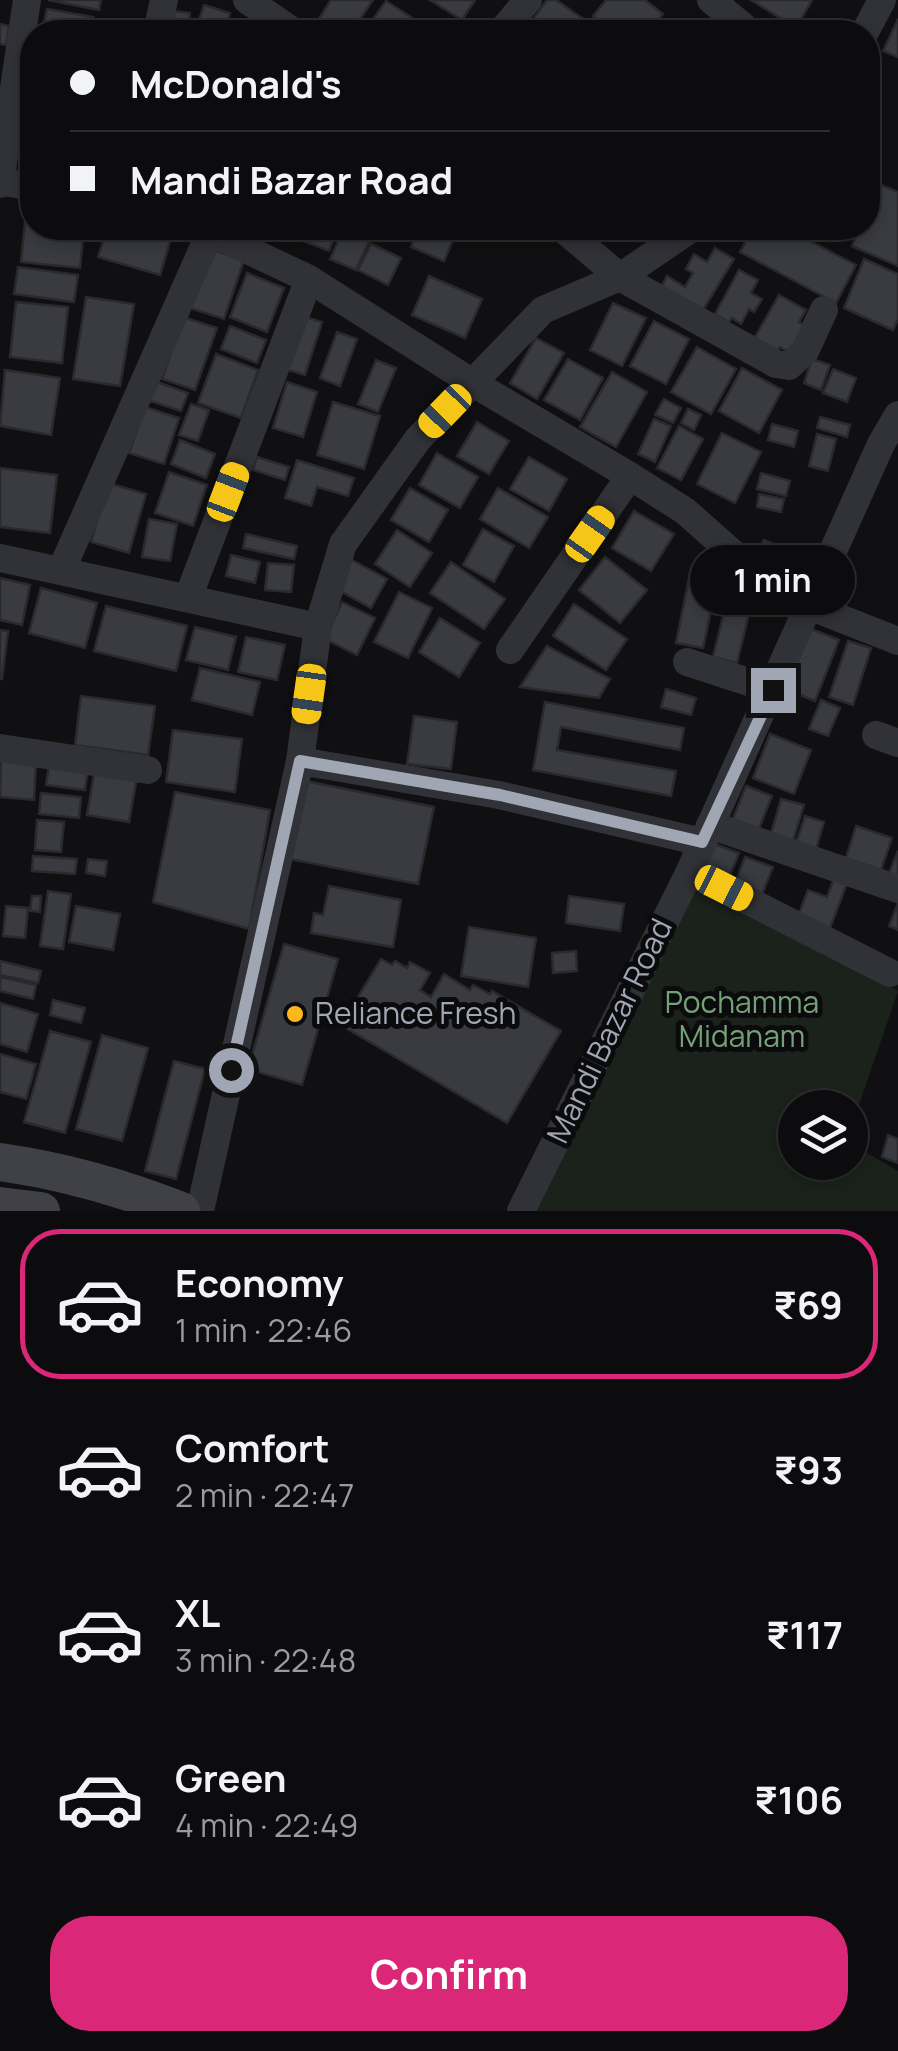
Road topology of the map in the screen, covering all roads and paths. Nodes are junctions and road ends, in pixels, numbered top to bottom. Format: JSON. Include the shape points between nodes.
{"nodes":[{"id":1,"x":249,"y":0,"type":"edge"},
{"id":2,"x":528,"y":0,"type":"edge"},
{"id":3,"x":712,"y":0,"type":"edge"},
{"id":4,"x":276,"y":20,"type":"edge"},
{"id":5,"x":511,"y":20,"type":"edge"},
{"id":6,"x":734,"y":20,"type":"edge"},
{"id":7,"x":20,"y":47,"type":"edge"},
{"id":8,"x":0,"y":183,"type":"edge"},
{"id":9,"x":203,"y":240,"type":"edge"},
{"id":10,"x":231,"y":240,"type":"edge"},
{"id":11,"x":579,"y":240,"type":"edge"},
{"id":12,"x":674,"y":240,"type":"edge"},
{"id":13,"x":620,"y":277,"type":"junction"},
{"id":14,"x":309,"y":280,"type":"junction"},
{"id":15,"x":824,"y":310,"type":"dead end"},
{"id":16,"x":473,"y":383,"type":"junction"},
{"id":17,"x":898,"y":414,"type":"edge"},
{"id":18,"x":630,"y":476,"type":"junction"},
{"id":19,"x":0,"y":558,"type":"edge"},
{"id":20,"x":61,"y":570,"type":"junction"},
{"id":21,"x":188,"y":598,"type":"junction"},
{"id":22,"x":809,"y":606,"type":"junction"},
{"id":23,"x":318,"y":628,"type":"junction"},
{"id":24,"x":898,"y":641,"type":"edge"},
{"id":25,"x":510,"y":650,"type":"dead end"},
{"id":26,"x":687,"y":662,"type":"dead end"},
{"id":27,"x":773,"y":690,"type":"junction"},
{"id":28,"x":0,"y":748,"type":"edge"},
{"id":29,"x":300,"y":761,"type":"junction"},
{"id":30,"x":148,"y":770,"type":"dead end"},
{"id":31,"x":706,"y":834,"type":"junction"},
{"id":32,"x":690,"y":870,"type":"junction"},
{"id":33,"x":898,"y":889,"type":"edge"},
{"id":34,"x":890,"y":973,"type":"dead end"},
{"id":35,"x":0,"y":1162,"type":"edge"},
{"id":36,"x":0,"y":1206,"type":"edge"},
{"id":37,"x":41,"y":1211,"type":"edge"},
{"id":38,"x":181,"y":1211,"type":"edge"},
{"id":39,"x":200,"y":1211,"type":"edge"},
{"id":40,"x":521,"y":1211,"type":"edge"}],
"edges":[{"from":1,"to":4,"type":"street"},
{"from":2,"to":5,"type":"street"},
{"from":3,"to":6,"type":"street"},
{"from":7,"to":8,"type":"street"},
{"from":9,"to":20,"type":"street"},
{"from":10,"to":14,"type":"street"},
{"from":11,"to":13,"type":"street"},
{"from":12,"to":13,"type":"street"},
{"from":13,"to":15,"type":"street","via":[[776,364],[800,359]]},
{"from":13,"to":16,"type":"street","via":[[543,310]]},
{"from":14,"to":16,"type":"street"},
{"from":14,"to":21,"type":"street"},
{"from":16,"to":18,"type":"street"},
{"from":16,"to":23,"type":"street","via":[[418,439],[343,544]]},
{"from":17,"to":22,"type":"street","name":"Mandi Bazar Road"},
{"from":18,"to":22,"type":"street","via":[[714,534],[742,565]]},
{"from":18,"to":25,"type":"street"},
{"from":19,"to":20,"type":"street"},
{"from":20,"to":21,"type":"street"},
{"from":21,"to":23,"type":"street"},
{"from":22,"to":24,"type":"street"},
{"from":22,"to":27,"type":"street","name":"Mandi Bazar Road"},
{"from":23,"to":29,"type":"street"},
{"from":26,"to":27,"type":"street"},
{"from":27,"to":31,"type":"street","name":"Mandi Bazar Road"},
{"from":28,"to":30,"type":"street"},
{"from":29,"to":31,"type":"street"},
{"from":29,"to":39,"type":"street"},
{"from":31,"to":32,"type":"street","name":"Mandi Bazar Road"},
{"from":31,"to":33,"type":"street"},
{"from":32,"to":34,"type":"street"},
{"from":32,"to":40,"type":"street","name":"Mandi Bazar Road"},
{"from":35,"to":38,"type":"main road","via":[[57,1170]]},
{"from":36,"to":37,"type":"main road"}]}
